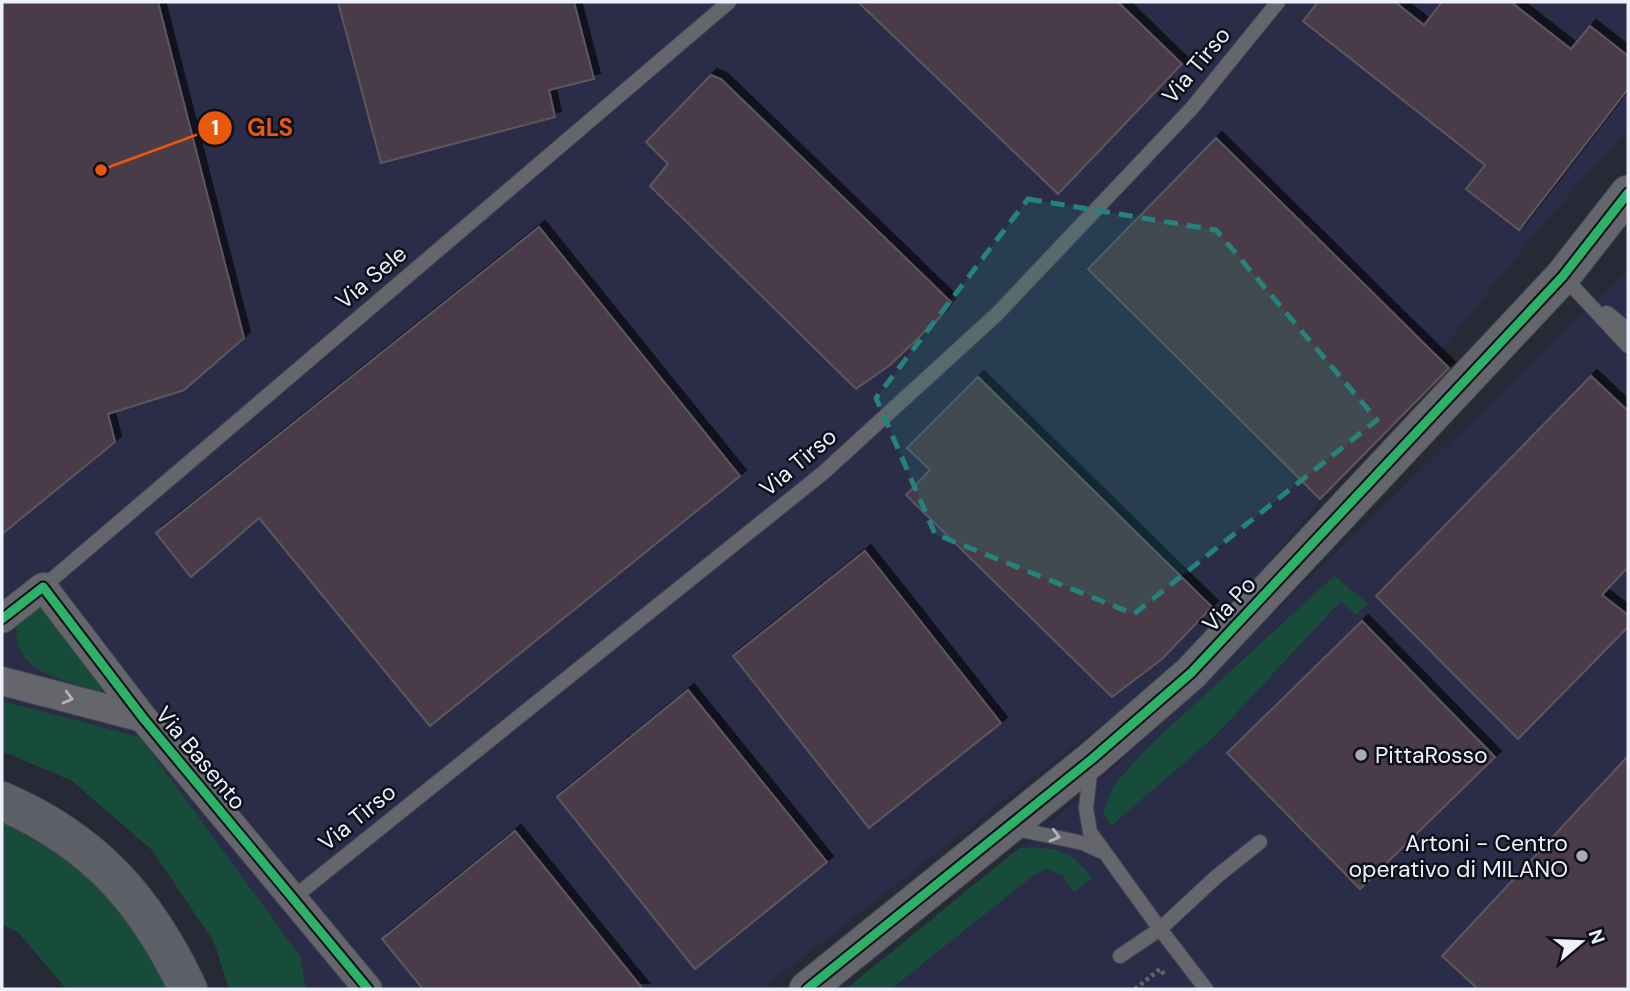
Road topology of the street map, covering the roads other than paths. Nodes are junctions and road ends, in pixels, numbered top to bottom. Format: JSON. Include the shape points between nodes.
{"nodes":[{"id":1,"x":729,"y":2,"type":"edge"},
{"id":2,"x":1278,"y":2,"type":"edge"},
{"id":3,"x":1628,"y":193,"type":"edge"},
{"id":4,"x":1563,"y":276,"type":"junction"},
{"id":5,"x":1628,"y":330,"type":"edge"},
{"id":6,"x":1628,"y":346,"type":"edge"},
{"id":7,"x":43,"y":587,"type":"junction"},
{"id":8,"x":2,"y":619,"type":"edge"},
{"id":9,"x":2,"y":681,"type":"edge"},
{"id":10,"x":143,"y":718,"type":"junction"},
{"id":11,"x":1092,"y":759,"type":"junction"},
{"id":12,"x":2,"y":801,"type":"edge"},
{"id":13,"x":1008,"y":827,"type":"junction"},
{"id":14,"x":1260,"y":842,"type":"dead end"},
{"id":15,"x":1101,"y":852,"type":"junction"},
{"id":16,"x":293,"y":898,"type":"junction"},
{"id":17,"x":1160,"y":929,"type":"junction"},
{"id":18,"x":1120,"y":956,"type":"dead end"},
{"id":19,"x":188,"y":989,"type":"edge"},
{"id":20,"x":368,"y":989,"type":"edge"},
{"id":21,"x":807,"y":989,"type":"edge"},
{"id":22,"x":1206,"y":989,"type":"edge"}],
"edges":[{"from":1,"to":7,"type":"lane","name":"Via Sele"},
{"from":2,"to":16,"type":"lane","name":"Via Tirso","via":[[1192,108],[997,314],[834,463]]},
{"from":3,"to":4,"type":"street","name":"Via Po"},
{"from":4,"to":5,"type":"lane"},
{"from":4,"to":6,"type":"lane"},
{"from":4,"to":11,"type":"street","name":"Via Po","via":[[1191,673]]},
{"from":7,"to":8,"type":"street"},
{"from":7,"to":10,"type":"street","name":"Via Basento"},
{"from":9,"to":10,"type":"street","name":"Via Basento","one_way":true},
{"from":10,"to":16,"type":"street","name":"Via Basento"},
{"from":11,"to":13,"type":"street","name":"Via Po"},
{"from":11,"to":15,"type":"lane","via":[[1086,808],[1090,832]]},
{"from":12,"to":19,"type":"main road","via":[[63,831],[101,861],[155,925]]},
{"from":13,"to":15,"type":"lane","one_way":true,"via":[[1083,843]]},
{"from":13,"to":21,"type":"street","name":"Via Po"},
{"from":14,"to":17,"type":"lane"},
{"from":15,"to":17,"type":"lane"},
{"from":16,"to":20,"type":"street","name":"Via Basento"},
{"from":17,"to":18,"type":"lane"},
{"from":17,"to":22,"type":"lane"}]}
